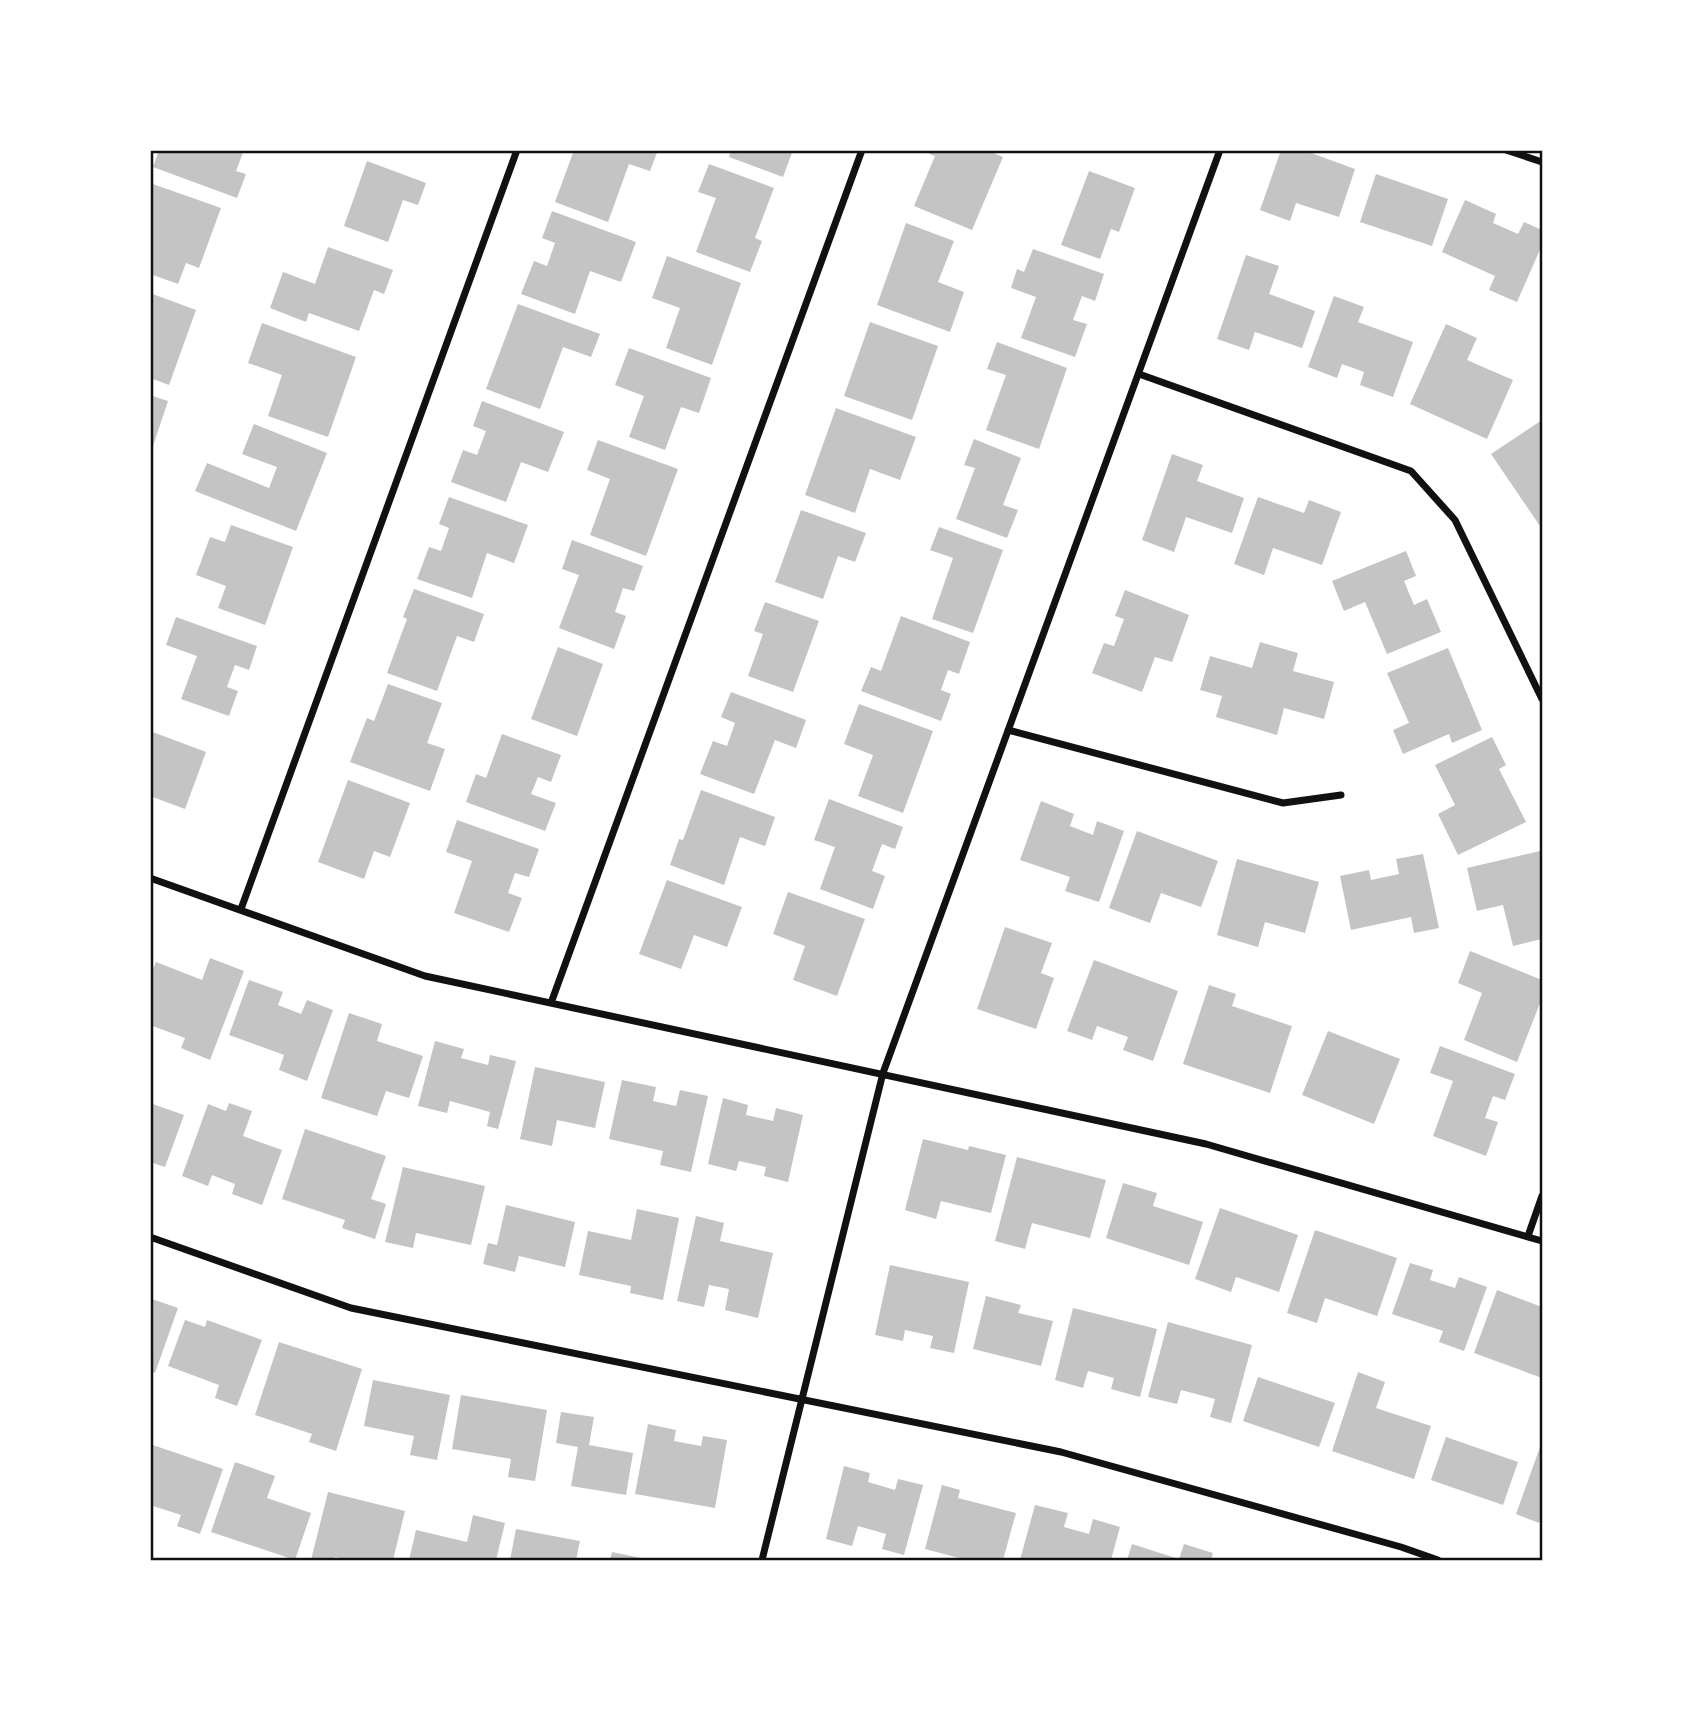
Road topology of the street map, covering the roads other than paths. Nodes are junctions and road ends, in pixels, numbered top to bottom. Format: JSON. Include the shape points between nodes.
{"nodes":[{"id":1,"x":517,"y":150,"type":"edge"},
{"id":2,"x":862,"y":150,"type":"edge"},
{"id":3,"x":1220,"y":150,"type":"edge"},
{"id":4,"x":1506,"y":150,"type":"edge"},
{"id":5,"x":1542,"y":162,"type":"edge"},
{"id":6,"x":1139,"y":374,"type":"junction"},
{"id":7,"x":1542,"y":699,"type":"edge"},
{"id":8,"x":1008,"y":730,"type":"junction"},
{"id":9,"x":1340,"y":795,"type":"dead end"},
{"id":10,"x":150,"y":878,"type":"edge"},
{"id":11,"x":241,"y":909,"type":"junction"},
{"id":12,"x":551,"y":1003,"type":"junction"},
{"id":13,"x":883,"y":1073,"type":"junction"},
{"id":14,"x":1542,"y":1196,"type":"edge"},
{"id":15,"x":1528,"y":1236,"type":"junction"},
{"id":16,"x":150,"y":1237,"type":"edge"},
{"id":17,"x":1542,"y":1241,"type":"edge"},
{"id":18,"x":801,"y":1401,"type":"junction"},
{"id":19,"x":762,"y":1560,"type":"edge"},
{"id":20,"x":1438,"y":1560,"type":"edge"}],
"edges":[{"from":1,"to":11,"type":"street"},
{"from":2,"to":12,"type":"street"},
{"from":3,"to":6,"type":"street"},
{"from":4,"to":5,"type":"street"},
{"from":6,"to":7,"type":"street","via":[[1411,471],[1455,520]]},
{"from":6,"to":8,"type":"street"},
{"from":8,"to":9,"type":"street","via":[[1283,803]]},
{"from":8,"to":13,"type":"street"},
{"from":10,"to":11,"type":"street"},
{"from":11,"to":12,"type":"street","via":[[425,976]]},
{"from":12,"to":13,"type":"street"},
{"from":13,"to":15,"type":"street","via":[[1206,1144]]},
{"from":13,"to":18,"type":"street"},
{"from":14,"to":15,"type":"street"},
{"from":15,"to":17,"type":"street"},
{"from":16,"to":18,"type":"street","via":[[351,1308]]},
{"from":18,"to":19,"type":"street"},
{"from":18,"to":20,"type":"street","via":[[1061,1451]]}]}
